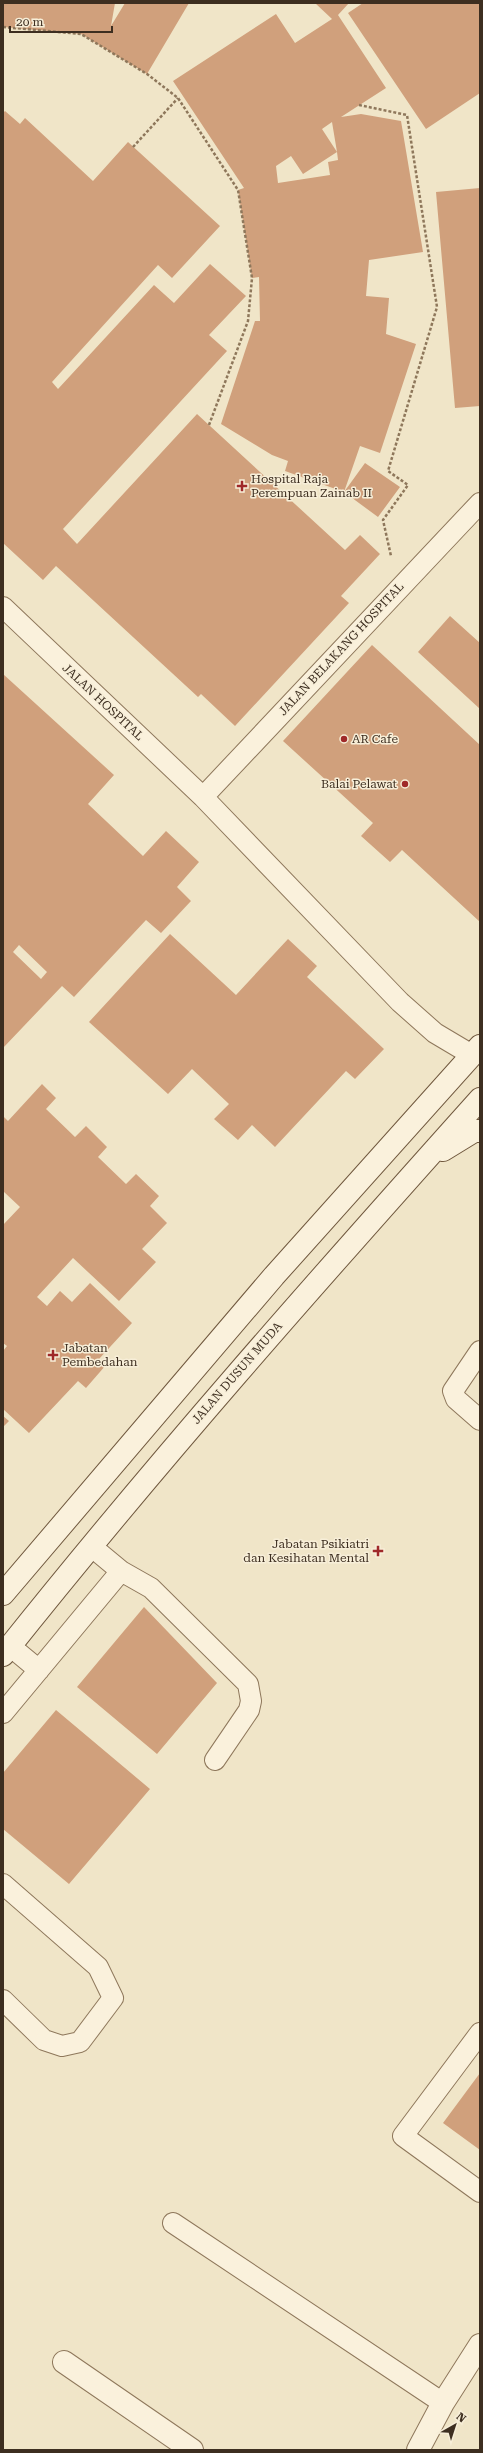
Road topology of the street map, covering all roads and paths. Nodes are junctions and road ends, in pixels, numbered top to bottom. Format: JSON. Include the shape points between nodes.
{"nodes":[{"id":1,"x":3,"y":27,"type":"edge"},
{"id":2,"x":178,"y":98,"type":"junction"},
{"id":3,"x":359,"y":105,"type":"dead end"},
{"id":4,"x":133,"y":147,"type":"dead end"},
{"id":5,"x":209,"y":425,"type":"dead end"},
{"id":6,"x":480,"y":503,"type":"edge"},
{"id":7,"x":403,"y":584,"type":"junction"},
{"id":8,"x":3,"y":606,"type":"edge"},
{"id":9,"x":203,"y":796,"type":"junction"},
{"id":10,"x":477,"y":1054,"type":"edge"},
{"id":11,"x":480,"y":1099,"type":"edge"},
{"id":12,"x":480,"y":1131,"type":"edge"},
{"id":13,"x":412,"y":1174,"type":"junction"},
{"id":14,"x":480,"y":1351,"type":"edge"},
{"id":15,"x":480,"y":1420,"type":"edge"},
{"id":16,"x":92,"y":1547,"type":"junction"},
{"id":17,"x":121,"y":1570,"type":"junction"},
{"id":18,"x":3,"y":1594,"type":"edge"},
{"id":19,"x":6,"y":1651,"type":"edge"},
{"id":20,"x":39,"y":1670,"type":"junction"},
{"id":21,"x":3,"y":1713,"type":"edge"},
{"id":22,"x":215,"y":1760,"type":"dead end"},
{"id":23,"x":3,"y":1884,"type":"edge"},
{"id":24,"x":3,"y":2000,"type":"edge"},
{"id":25,"x":480,"y":2033,"type":"edge"},
{"id":26,"x":480,"y":2192,"type":"edge"},
{"id":27,"x":173,"y":2223,"type":"dead end"},
{"id":28,"x":480,"y":2345,"type":"edge"},
{"id":29,"x":64,"y":2362,"type":"dead end"},
{"id":30,"x":443,"y":2403,"type":"junction"},
{"id":31,"x":192,"y":2450,"type":"edge"},
{"id":32,"x":418,"y":2450,"type":"edge"}],
"edges":[{"from":1,"to":2,"type":"path","via":[[81,34],[147,74]]},
{"from":2,"to":4,"type":"path"},
{"from":2,"to":5,"type":"path","via":[[238,190],[252,278],[248,321]]},
{"from":3,"to":7,"type":"path","via":[[407,115],[437,307],[388,471],[408,485],[383,520],[392,561]]},
{"from":6,"to":7,"type":"lane","name":"JALAN BELAKANG HOSPITAL"},
{"from":7,"to":9,"type":"lane","name":"JALAN BELAKANG HOSPITAL"},
{"from":8,"to":9,"type":"lane","name":"JALAN HOSPITAL"},
{"from":9,"to":10,"type":"lane","name":"JALAN HOSPITAL","via":[[400,1002],[435,1033]]},
{"from":10,"to":18,"type":"main road","via":[[274,1276]]},
{"from":11,"to":13,"type":"main road","name":"JALAN DUSUN MUDA"},
{"from":12,"to":13,"type":"main road","via":[[474,1131],[450,1145]]},
{"from":13,"to":16,"type":"main road","name":"JALAN DUSUN MUDA","via":[[280,1324]]},
{"from":14,"to":15,"type":"lane","via":[[453,1391],[456,1399]]},
{"from":16,"to":17,"type":"lane"},
{"from":16,"to":19,"type":"main road","name":"JALAN DUSUN MUDA"},
{"from":17,"to":20,"type":"lane"},
{"from":17,"to":22,"type":"lane","via":[[151,1588],[248,1684],[251,1701],[249,1710]]},
{"from":19,"to":20,"type":"lane"},
{"from":20,"to":21,"type":"lane"},
{"from":23,"to":24,"type":"lane","via":[[98,1967],[113,1998],[80,2042],[62,2046],[44,2040]]},
{"from":25,"to":26,"type":"lane","via":[[403,2136]]},
{"from":27,"to":30,"type":"lane"},
{"from":28,"to":30,"type":"main road"},
{"from":29,"to":31,"type":"main road"},
{"from":30,"to":32,"type":"main road"}]}
